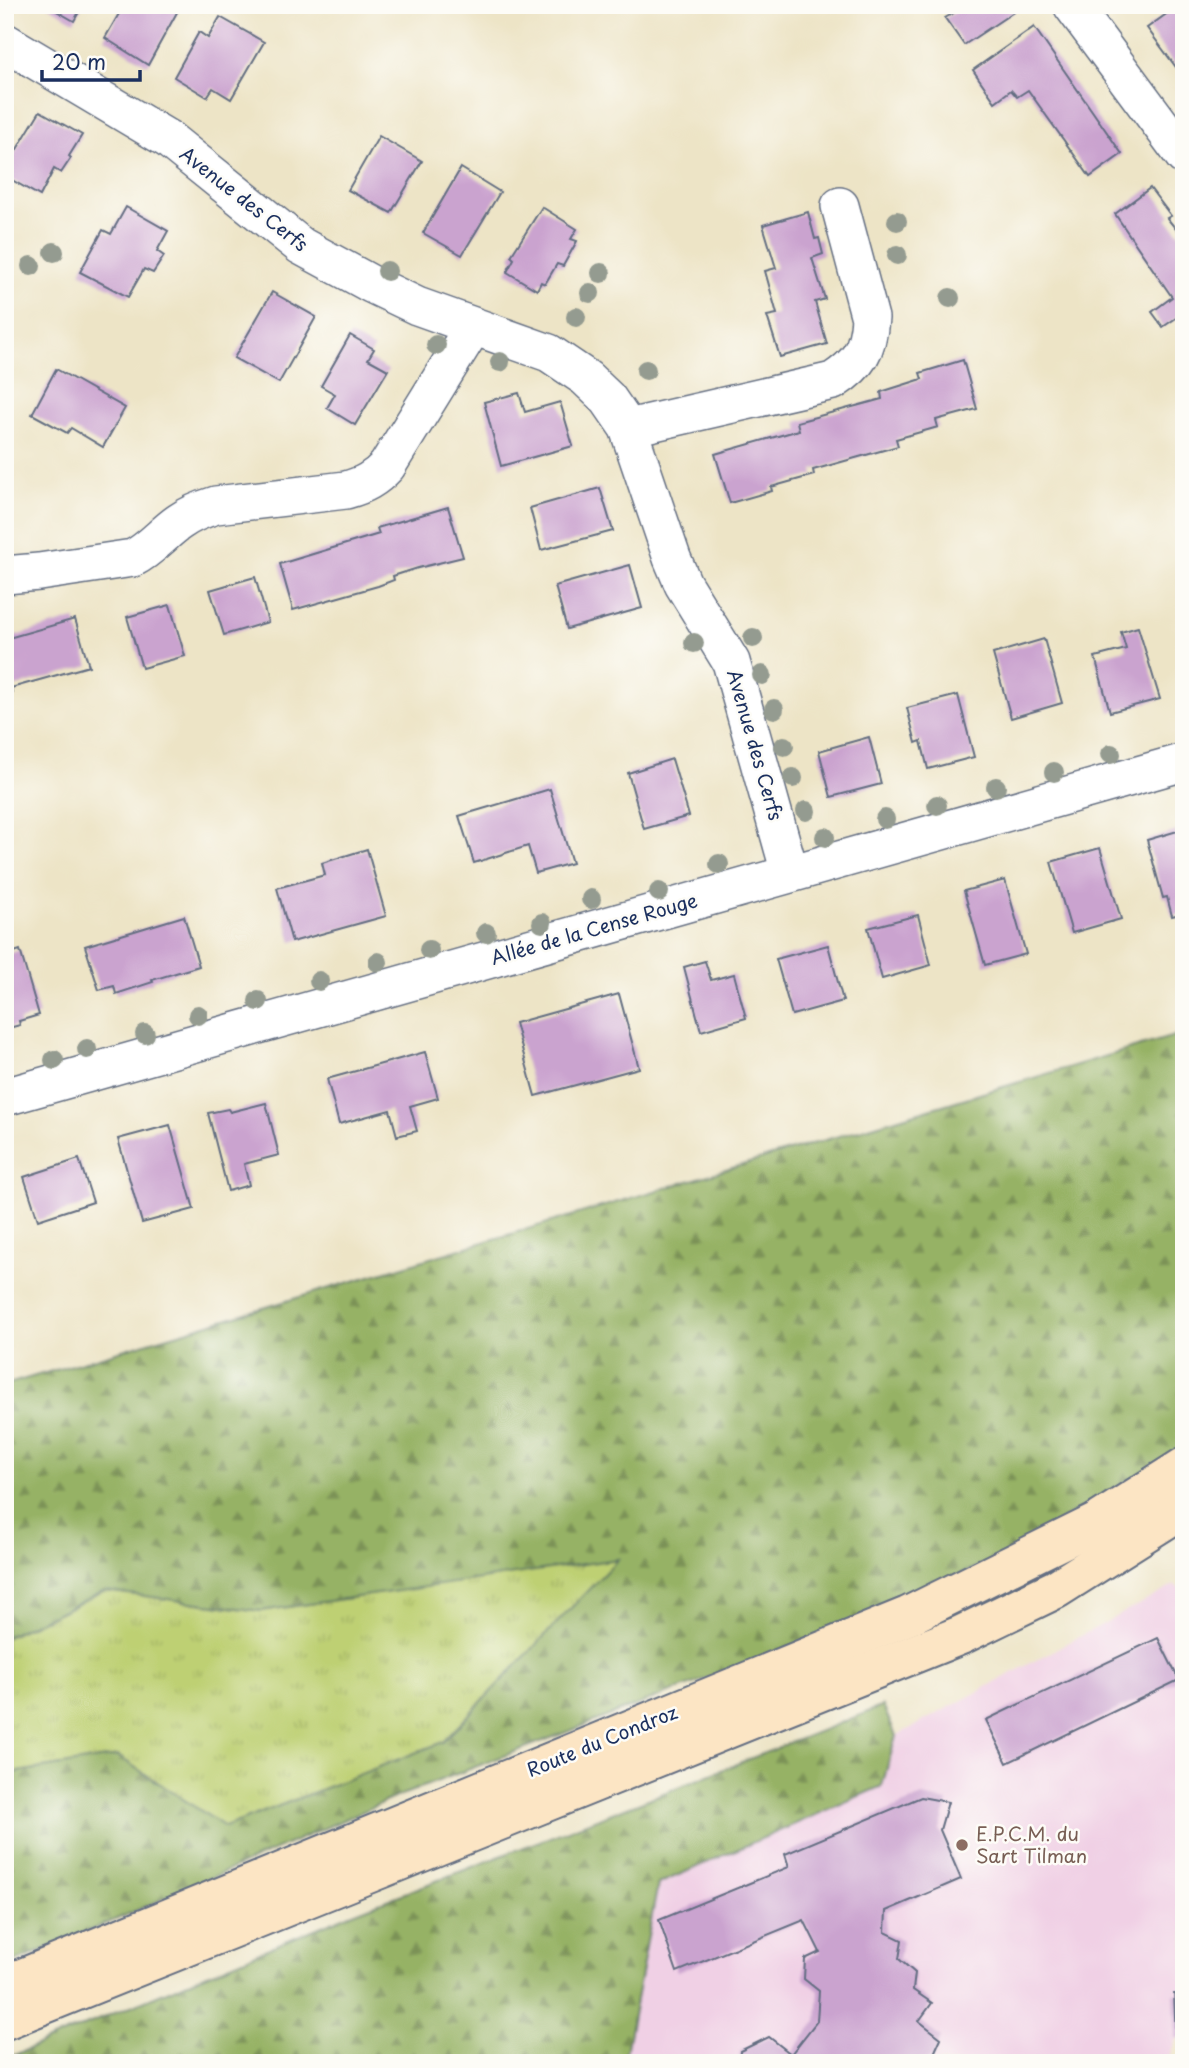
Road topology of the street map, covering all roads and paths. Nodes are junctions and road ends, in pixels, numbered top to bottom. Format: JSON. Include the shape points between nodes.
{"nodes":[{"id":1,"x":1072,"y":5,"type":"edge"},
{"id":2,"x":5,"y":42,"type":"edge"},
{"id":3,"x":1184,"y":156,"type":"edge"},
{"id":4,"x":840,"y":206,"type":"dead end"},
{"id":5,"x":473,"y":327,"type":"junction"},
{"id":6,"x":628,"y":428,"type":"junction"},
{"id":7,"x":5,"y":575,"type":"edge"},
{"id":8,"x":1184,"y":762,"type":"edge"},
{"id":9,"x":790,"y":873,"type":"junction"},
{"id":10,"x":5,"y":1097,"type":"edge"},
{"id":11,"x":1184,"y":1467,"type":"edge"},
{"id":12,"x":1184,"y":1508,"type":"edge"},
{"id":13,"x":5,"y":1985,"type":"edge"},
{"id":14,"x":5,"y":2020,"type":"edge"}],
"edges":[{"from":1,"to":3,"type":"street"},
{"from":2,"to":5,"type":"street","name":"Avenue des Cerfs","via":[[168,139],[300,246],[370,284]]},
{"from":4,"to":6,"type":"street","via":[[870,318],[869,336],[857,362],[833,381]]},
{"from":5,"to":6,"type":"street","name":"Avenue des Cerfs","via":[[549,352],[569,364],[608,398]]},
{"from":5,"to":7,"type":"street","via":[[387,466],[364,485],[216,505],[181,520],[133,558]]},
{"from":6,"to":9,"type":"street","name":"Avenue des Cerfs","via":[[683,584],[732,662]]},
{"from":8,"to":9,"type":"street","name":"Allée de la Cense Rouge"},
{"from":9,"to":10,"type":"street","name":"Allée de la Cense Rouge"},
{"from":11,"to":13,"type":"main road","name":"Route du Condroz","via":[[1096,1523],[908,1616]]},
{"from":12,"to":14,"type":"main road","name":"Route du Condroz","via":[[1056,1589],[961,1635]]}]}
